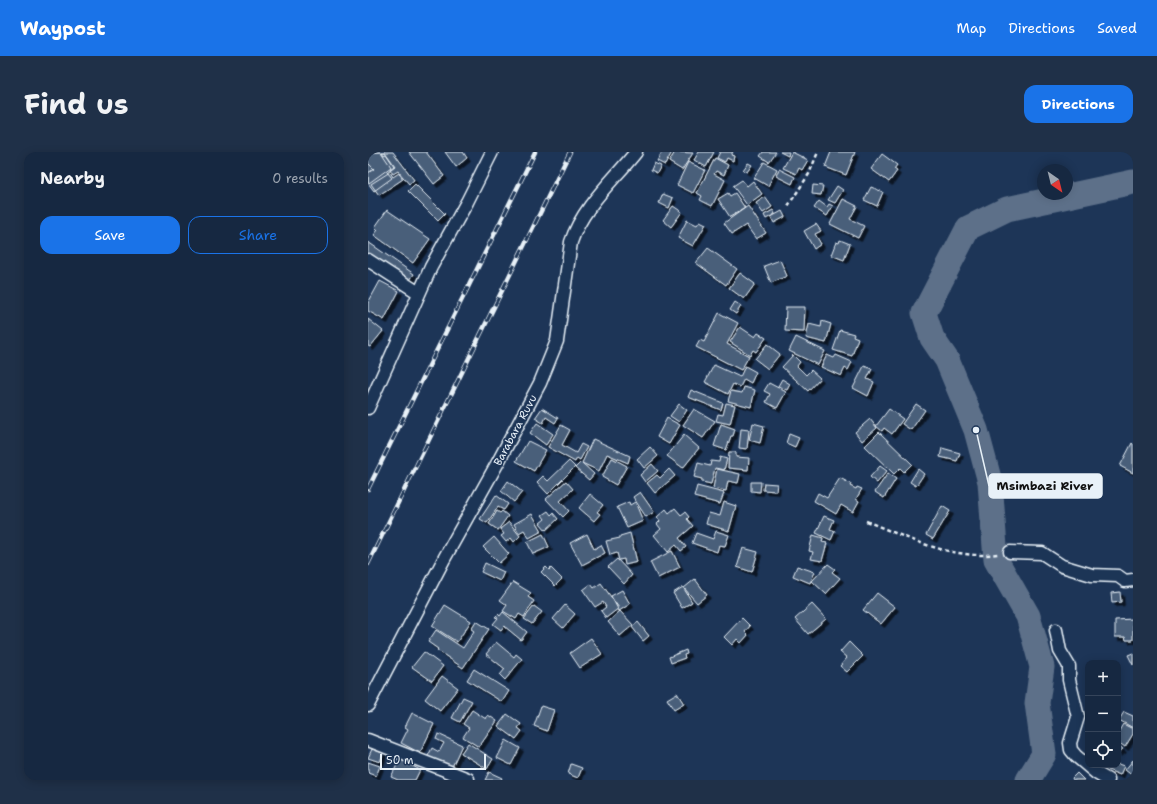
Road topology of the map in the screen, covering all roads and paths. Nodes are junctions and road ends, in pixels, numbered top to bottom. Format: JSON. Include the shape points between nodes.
{"nodes":[{"id":1,"x":492,"y":152,"type":"edge"},
{"id":2,"x":636,"y":152,"type":"edge"},
{"id":3,"x":818,"y":152,"type":"edge"},
{"id":4,"x":788,"y":206,"type":"dead end"},
{"id":5,"x":368,"y":260,"type":"edge"},
{"id":6,"x":419,"y":293,"type":"junction"},
{"id":7,"x":368,"y":408,"type":"edge"},
{"id":8,"x":866,"y":521,"type":"dead end"},
{"id":9,"x":1010,"y":552,"type":"dead end"},
{"id":10,"x":983,"y":556,"type":"dead end"},
{"id":11,"x":1133,"y":580,"type":"edge"},
{"id":12,"x":1056,"y":630,"type":"dead end"},
{"id":13,"x":368,"y":705,"type":"edge"},
{"id":14,"x":368,"y":740,"type":"edge"},
{"id":15,"x":468,"y":779,"type":"dead end"},
{"id":16,"x":1108,"y":780,"type":"edge"}],
"edges":[{"from":1,"to":6,"type":"street"},
{"from":2,"to":13,"type":"street","name":"Barabara Ruvu","via":[[584,214],[575,230],[571,242],[557,341],[540,383]]},
{"from":3,"to":4,"type":"path","via":[[809,174]]},
{"from":5,"to":6,"type":"street"},
{"from":6,"to":7,"type":"street"},
{"from":8,"to":10,"type":"path","via":[[931,546]]},
{"from":9,"to":11,"type":"street","via":[[1042,553],[1062,566],[1092,575],[1118,576],[1125,581]]},
{"from":12,"to":16,"type":"street","via":[[1060,651],[1069,666],[1068,680],[1078,717],[1070,743],[1071,750],[1096,773]]},
{"from":14,"to":15,"type":"street"}]}
